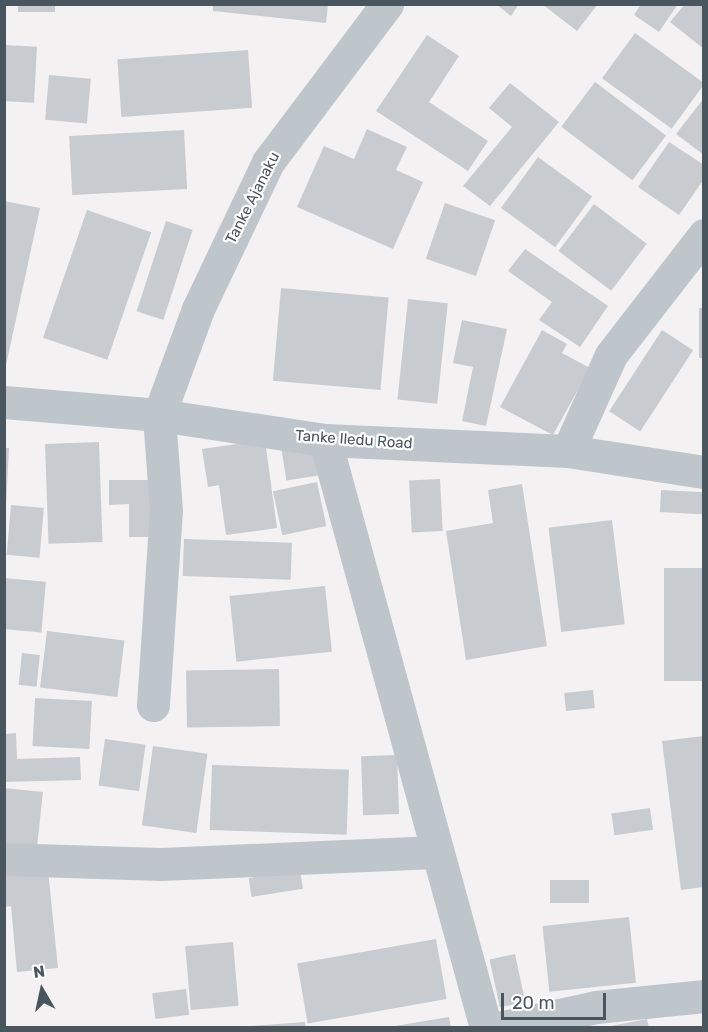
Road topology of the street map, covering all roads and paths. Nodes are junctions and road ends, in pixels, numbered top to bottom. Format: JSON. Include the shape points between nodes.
{"nodes":[{"id":1,"x":387,"y":4,"type":"edge"},
{"id":2,"x":704,"y":235,"type":"edge"},
{"id":3,"x":4,"y":402,"type":"edge"},
{"id":4,"x":159,"y":415,"type":"junction"},
{"id":5,"x":325,"y":440,"type":"junction"},
{"id":6,"x":568,"y":452,"type":"junction"},
{"id":7,"x":704,"y":472,"type":"edge"},
{"id":8,"x":153,"y":705,"type":"dead end"},
{"id":9,"x":435,"y":852,"type":"junction"},
{"id":10,"x":4,"y":859,"type":"edge"},
{"id":11,"x":704,"y":996,"type":"edge"},
{"id":12,"x":486,"y":1028,"type":"edge"},
{"id":13,"x":500,"y":1028,"type":"edge"}],
"edges":[{"from":1,"to":4,"type":"street","name":"Tanke Ajanaku","via":[[268,162],[198,309]]},
{"from":2,"to":6,"type":"street","via":[[611,355]]},
{"from":3,"to":4,"type":"street","name":"Tanke Iledu Road"},
{"from":4,"to":5,"type":"street","name":"Tanke Iledu Road"},
{"from":4,"to":8,"type":"street","via":[[166,511]]},
{"from":5,"to":6,"type":"street","name":"Tanke Iledu Road"},
{"from":5,"to":9,"type":"street"},
{"from":6,"to":7,"type":"street","name":"Tanke Iledu Road"},
{"from":9,"to":10,"type":"street","via":[[162,864]]},
{"from":9,"to":12,"type":"street"},
{"from":11,"to":13,"type":"street","via":[[597,1007]]}]}
